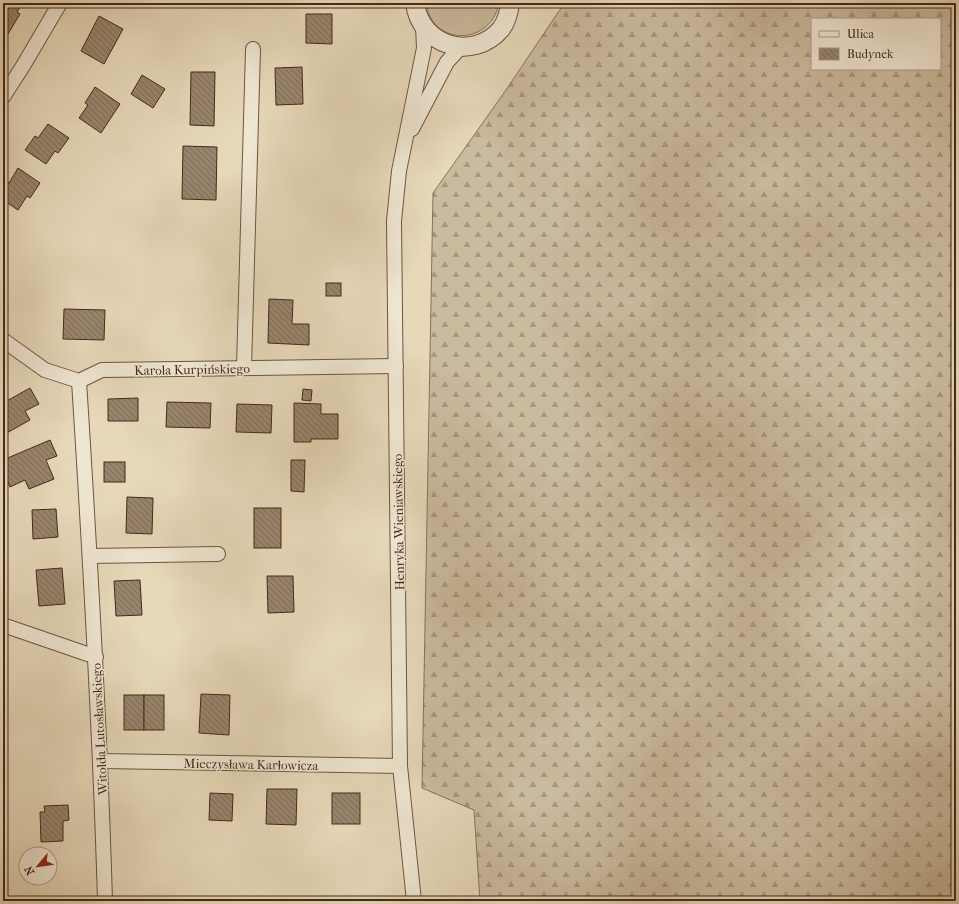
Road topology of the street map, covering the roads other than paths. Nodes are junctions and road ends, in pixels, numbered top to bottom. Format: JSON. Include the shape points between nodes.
{"nodes":[{"id":1,"x":60,"y":3,"type":"edge"},
{"id":2,"x":415,"y":3,"type":"edge"},
{"id":3,"x":510,"y":3,"type":"edge"},
{"id":4,"x":423,"y":26,"type":"junction"},
{"id":5,"x":461,"y":47,"type":"junction"},
{"id":6,"x":253,"y":48,"type":"dead end"},
{"id":7,"x":3,"y":97,"type":"edge"},
{"id":8,"x":405,"y":144,"type":"junction"},
{"id":9,"x":3,"y":340,"type":"edge"},
{"id":10,"x":396,"y":366,"type":"junction"},
{"id":11,"x":244,"y":368,"type":"junction"},
{"id":12,"x":79,"y":381,"type":"junction"},
{"id":13,"x":218,"y":554,"type":"dead end"},
{"id":14,"x":90,"y":556,"type":"junction"},
{"id":15,"x":3,"y":624,"type":"edge"},
{"id":16,"x":96,"y":656,"type":"junction"},
{"id":17,"x":101,"y":761,"type":"junction"},
{"id":18,"x":400,"y":766,"type":"junction"},
{"id":19,"x":105,"y":901,"type":"edge"},
{"id":20,"x":414,"y":901,"type":"edge"}],
"edges":[{"from":1,"to":7,"type":"street"},
{"from":2,"to":4,"type":"street","via":[[416,12]]},
{"from":3,"to":5,"type":"street","via":[[508,15],[501,28],[490,38],[476,45]]},
{"from":4,"to":5,"type":"street","via":[[433,37],[446,44]]},
{"from":4,"to":8,"type":"street","name":"Henryka Wieniawskiego","via":[[424,48]]},
{"from":5,"to":8,"type":"street","name":"Henryka Wieniawskiego","via":[[447,62]]},
{"from":6,"to":11,"type":"street"},
{"from":8,"to":10,"type":"street","name":"Henryka Wieniawskiego","via":[[399,171],[394,221]]},
{"from":9,"to":12,"type":"street","via":[[45,370]]},
{"from":10,"to":11,"type":"street","name":"Karola Kurpińskiego"},
{"from":10,"to":18,"type":"street","name":"Henryka Wieniawskiego"},
{"from":11,"to":12,"type":"street","name":"Karola Kurpińskiego","via":[[102,370]]},
{"from":12,"to":14,"type":"street","name":"Witolda Lutosławskiego"},
{"from":13,"to":14,"type":"street"},
{"from":14,"to":16,"type":"street","name":"Witolda Lutosławskiego"},
{"from":15,"to":16,"type":"street"},
{"from":16,"to":17,"type":"street","name":"Witolda Lutosławskiego"},
{"from":17,"to":18,"type":"street","name":"Mieczysława Karłowicza"},
{"from":17,"to":19,"type":"street","name":"Witolda Lutosławskiego"},
{"from":18,"to":20,"type":"street","name":"Henryka Wieniawskiego"}]}
